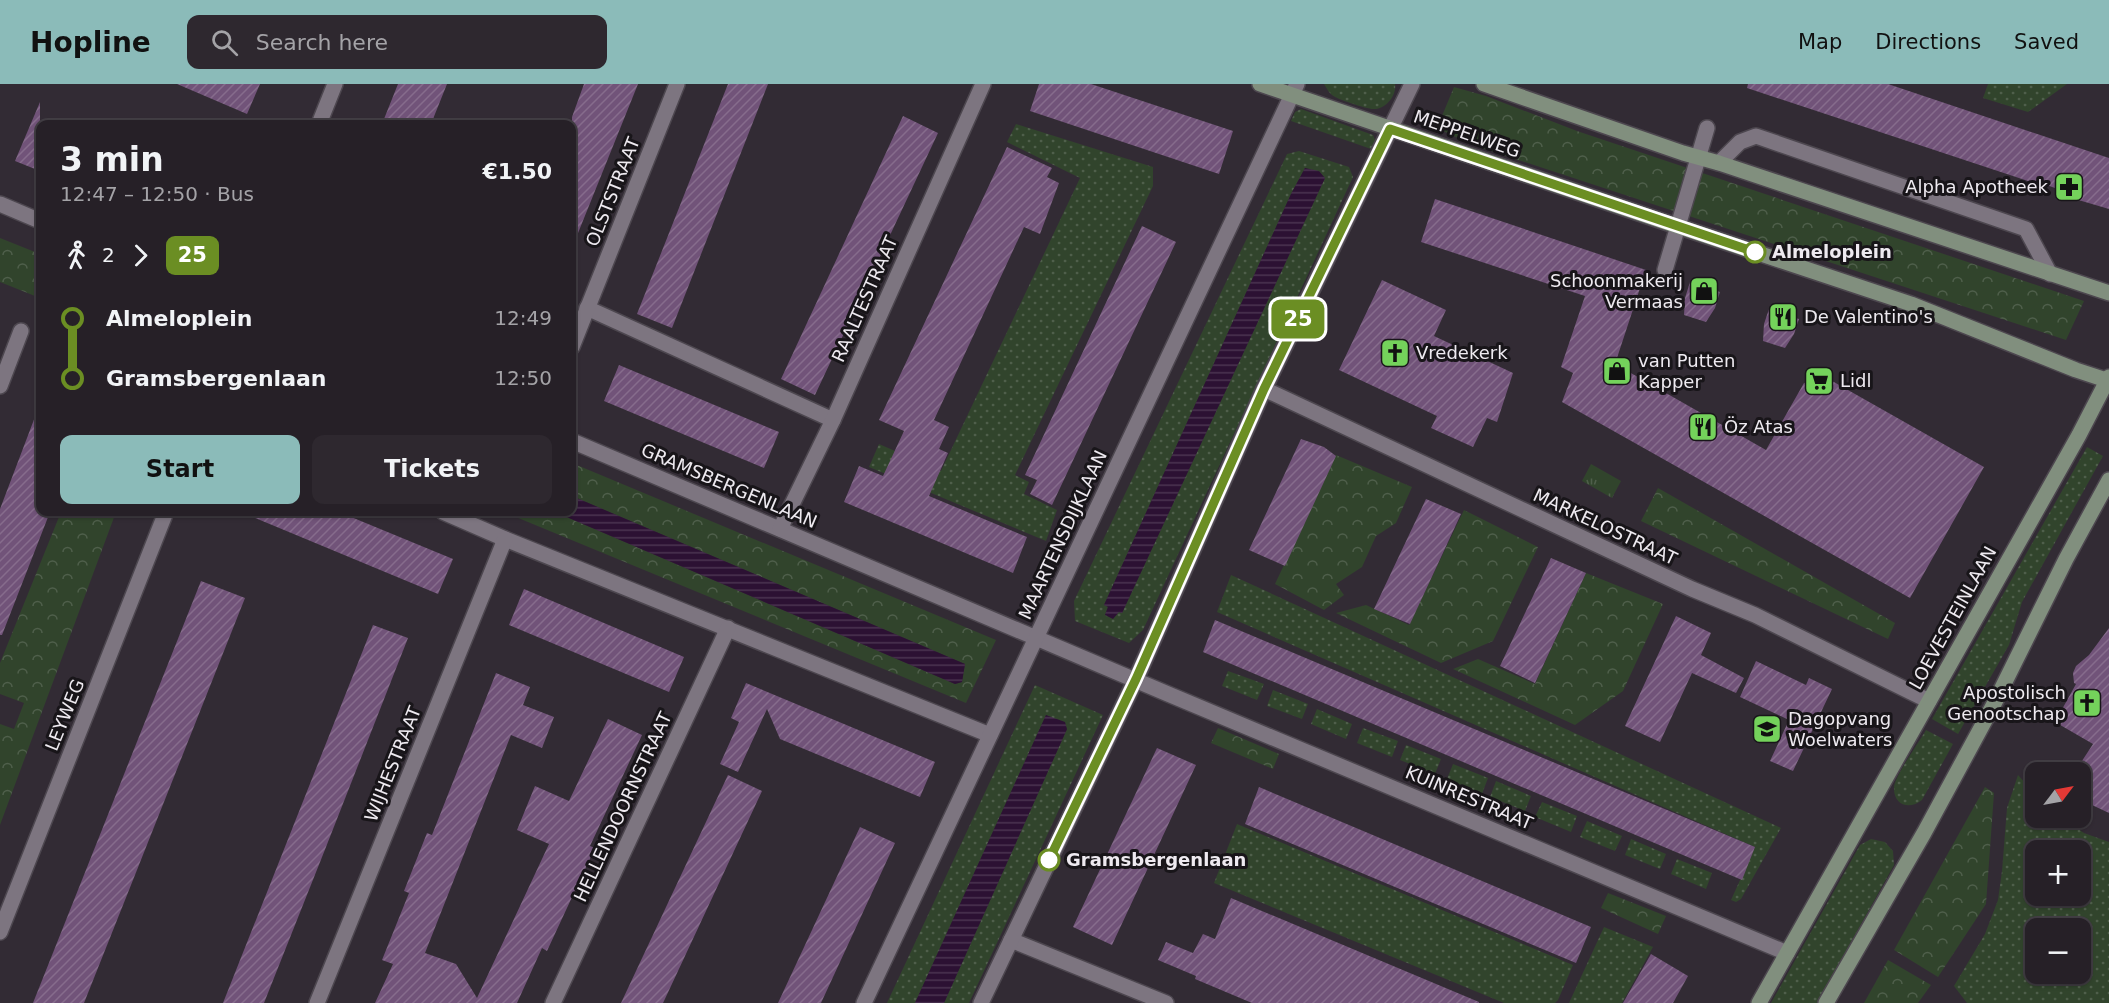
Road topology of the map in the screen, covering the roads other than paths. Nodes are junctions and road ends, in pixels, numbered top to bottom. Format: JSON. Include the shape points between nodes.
{"nodes":[{"id":1,"x":335,"y":84,"type":"edge"},
{"id":2,"x":677,"y":84,"type":"edge"},
{"id":3,"x":983,"y":84,"type":"edge"},
{"id":4,"x":1260,"y":84,"type":"edge"},
{"id":5,"x":1412,"y":84,"type":"edge"},
{"id":6,"x":1484,"y":84,"type":"edge"},
{"id":7,"x":1294,"y":89,"type":"edge"},
{"id":8,"x":321,"y":120,"type":"edge"},
{"id":9,"x":1707,"y":128,"type":"dead end"},
{"id":10,"x":1390,"y":129,"type":"junction"},
{"id":11,"x":1698,"y":158,"type":"junction"},
{"id":12,"x":1719,"y":164,"type":"junction"},
{"id":13,"x":0,"y":204,"type":"edge"},
{"id":14,"x":36,"y":219,"type":"edge"},
{"id":15,"x":1678,"y":226,"type":"junction"},
{"id":16,"x":1665,"y":270,"type":"dead end"},
{"id":17,"x":2050,"y":274,"type":"junction"},
{"id":18,"x":2109,"y":293,"type":"edge"},
{"id":19,"x":587,"y":308,"type":"junction"},
{"id":20,"x":21,"y":331,"type":"dead end"},
{"id":21,"x":576,"y":337,"type":"edge"},
{"id":22,"x":2108,"y":380,"type":"edge"},
{"id":23,"x":0,"y":386,"type":"edge"},
{"id":24,"x":1264,"y":389,"type":"junction"},
{"id":25,"x":833,"y":420,"type":"junction"},
{"id":26,"x":576,"y":443,"type":"edge"},
{"id":27,"x":2109,"y":480,"type":"edge"},
{"id":28,"x":164,"y":516,"type":"edge"},
{"id":29,"x":452,"y":516,"type":"edge"},
{"id":30,"x":780,"y":529,"type":"junction"},
{"id":31,"x":506,"y":539,"type":"junction"},
{"id":32,"x":728,"y":628,"type":"junction"},
{"id":33,"x":1037,"y":638,"type":"junction"},
{"id":34,"x":1136,"y":679,"type":"junction"},
{"id":35,"x":1929,"y":701,"type":"junction"},
{"id":36,"x":990,"y":735,"type":"junction"},
{"id":37,"x":0,"y":932,"type":"edge"},
{"id":38,"x":1011,"y":940,"type":"junction"},
{"id":39,"x":1787,"y":953,"type":"junction"},
{"id":40,"x":317,"y":1003,"type":"edge"},
{"id":41,"x":553,"y":1003,"type":"edge"},
{"id":42,"x":864,"y":1003,"type":"edge"},
{"id":43,"x":981,"y":1003,"type":"edge"},
{"id":44,"x":1166,"y":1003,"type":"edge"},
{"id":45,"x":1759,"y":1003,"type":"edge"},
{"id":46,"x":1826,"y":1003,"type":"edge"}],
"edges":[{"from":1,"to":8,"type":"street"},
{"from":2,"to":19,"type":"street","name":"OLSTSTRAAT"},
{"from":3,"to":25,"type":"street","name":"RAALTESTRAAT"},
{"from":4,"to":7,"type":"main road","name":"MEPPELWEG"},
{"from":5,"to":10,"type":"street"},
{"from":6,"to":11,"type":"main road"},
{"from":7,"to":10,"type":"main road","name":"MEPPELWEG"},
{"from":7,"to":33,"type":"street","name":"MAARTENSDIJKLAAN"},
{"from":9,"to":11,"type":"street"},
{"from":10,"to":15,"type":"main road","name":"MEPPELWEG"},
{"from":10,"to":24,"type":"street"},
{"from":11,"to":12,"type":"main road"},
{"from":11,"to":15,"type":"street"},
{"from":12,"to":17,"type":"main road"},
{"from":12,"to":17,"type":"street","via":[[1740,142],[1756,136],[2026,229]]},
{"from":13,"to":14,"type":"street"},
{"from":15,"to":16,"type":"street"},
{"from":15,"to":22,"type":"main road","via":[[1911,304]]},
{"from":17,"to":18,"type":"main road"},
{"from":19,"to":21,"type":"street","name":"OLSTSTRAAT"},
{"from":19,"to":25,"type":"street"},
{"from":20,"to":23,"type":"street"},
{"from":22,"to":35,"type":"main road","name":"LOEVESTEINLAAN"},
{"from":24,"to":34,"type":"street"},
{"from":24,"to":35,"type":"street","name":"MARKELOSTRAAT","via":[[1682,585],[1755,615]]},
{"from":25,"to":30,"type":"street","name":"RAALTESTRAAT"},
{"from":26,"to":30,"type":"street","name":"GRAMSBERGENLAAN"},
{"from":27,"to":46,"type":"main road","via":[[1995,702]]},
{"from":28,"to":37,"type":"street","name":"LEYWEG"},
{"from":29,"to":31,"type":"street"},
{"from":30,"to":33,"type":"street","name":"GRAMSBERGENLAAN"},
{"from":31,"to":32,"type":"street"},
{"from":31,"to":40,"type":"street","name":"WIJHESTRAAT"},
{"from":32,"to":36,"type":"street"},
{"from":32,"to":41,"type":"street","name":"HELLENDOORNSTRAAT"},
{"from":33,"to":34,"type":"street","name":"GRAMSBERGENLAAN"},
{"from":33,"to":36,"type":"street","name":"MAARTENSDIJKLAAN"},
{"from":34,"to":38,"type":"street"},
{"from":34,"to":39,"type":"street","name":"KUINRESTRAAT"},
{"from":35,"to":39,"type":"main road","name":"LOEVESTEINLAAN"},
{"from":36,"to":42,"type":"street","name":"MAARTENSDIJKLAAN"},
{"from":38,"to":43,"type":"street"},
{"from":38,"to":44,"type":"street"},
{"from":39,"to":45,"type":"main road","name":"LOEVESTEINLAAN"}]}
